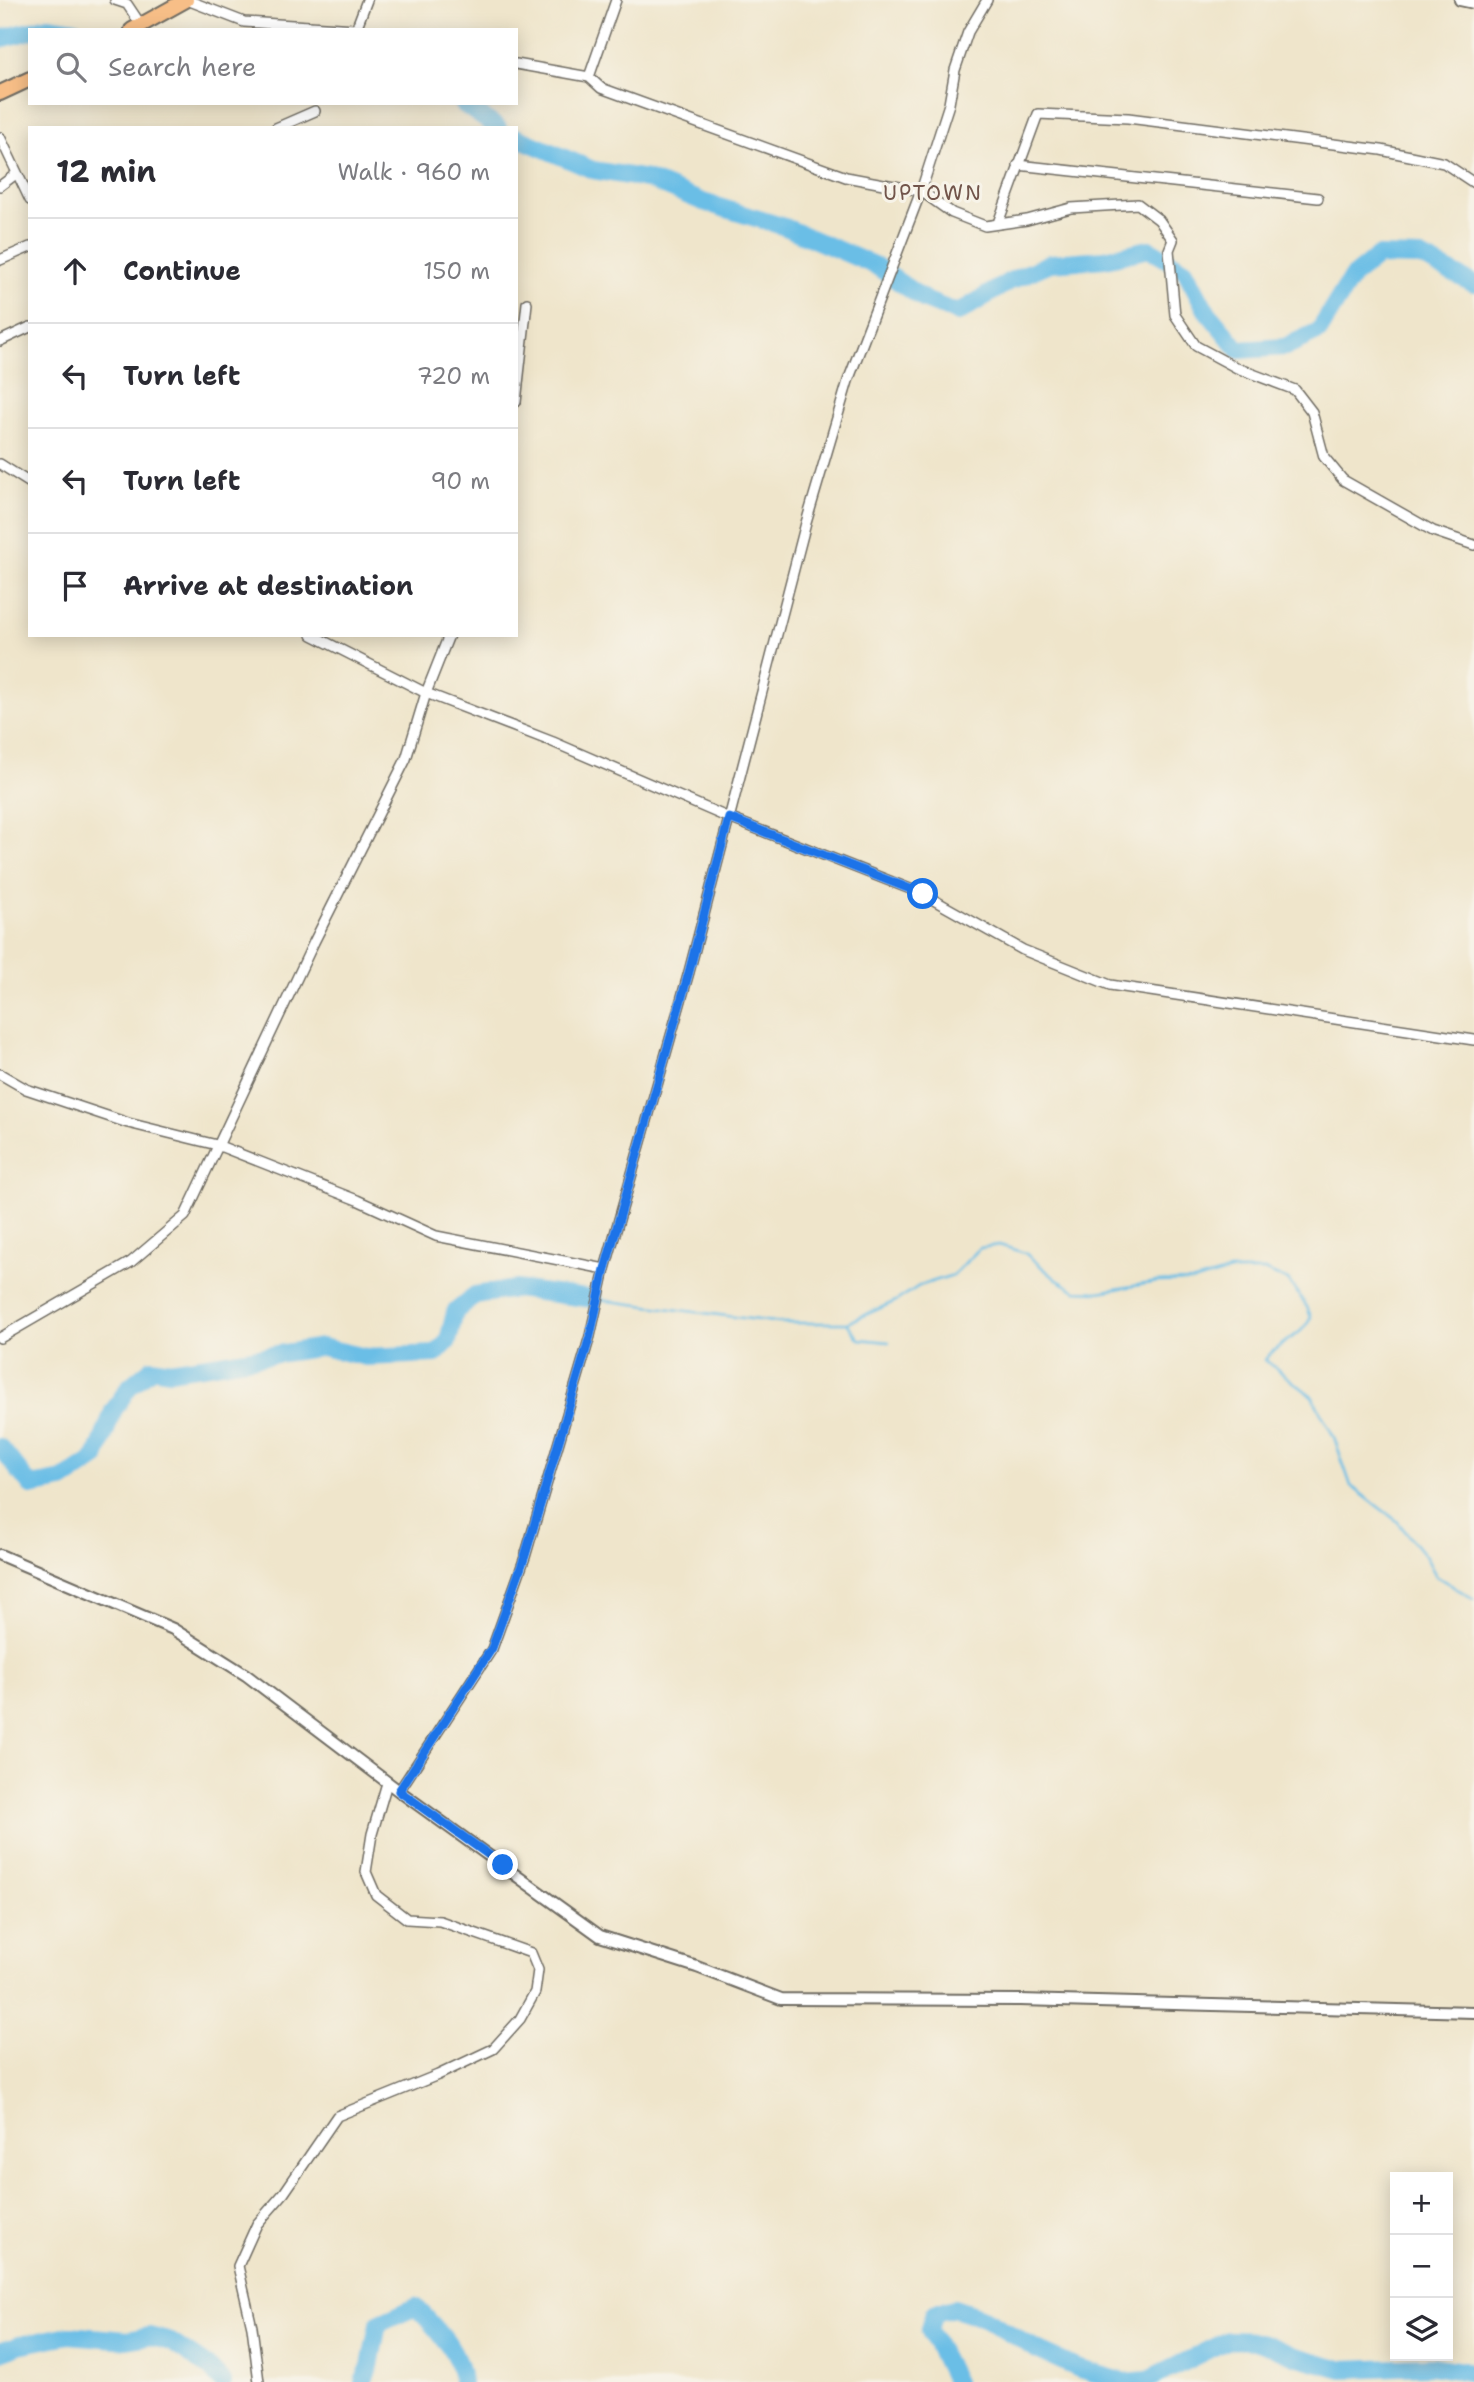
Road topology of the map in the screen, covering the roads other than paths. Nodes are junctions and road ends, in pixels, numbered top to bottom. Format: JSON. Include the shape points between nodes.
{"nodes":[{"id":1,"x":115,"y":0,"type":"edge"},
{"id":2,"x":186,"y":0,"type":"edge"},
{"id":3,"x":367,"y":0,"type":"edge"},
{"id":4,"x":616,"y":0,"type":"edge"},
{"id":5,"x":987,"y":0,"type":"edge"},
{"id":6,"x":1460,"y":0,"type":"edge"},
{"id":7,"x":1474,"y":3,"type":"edge"},
{"id":8,"x":137,"y":27,"type":"edge"},
{"id":9,"x":342,"y":28,"type":"edge"},
{"id":10,"x":358,"y":28,"type":"edge"},
{"id":11,"x":518,"y":64,"type":"edge"},
{"id":12,"x":589,"y":77,"type":"junction"},
{"id":13,"x":28,"y":80,"type":"edge"},
{"id":14,"x":0,"y":93,"type":"edge"},
{"id":15,"x":315,"y":111,"type":"dead end"},
{"id":16,"x":281,"y":126,"type":"edge"},
{"id":17,"x":0,"y":137,"type":"edge"},
{"id":18,"x":1018,"y":164,"type":"junction"},
{"id":19,"x":16,"y":174,"type":"junction"},
{"id":20,"x":1474,"y":183,"type":"edge"},
{"id":21,"x":0,"y":186,"type":"edge"},
{"id":22,"x":921,"y":191,"type":"junction"},
{"id":23,"x":28,"y":196,"type":"edge"},
{"id":24,"x":1318,"y":198,"type":"dead end"},
{"id":25,"x":998,"y":223,"type":"junction"},
{"id":26,"x":28,"y":248,"type":"edge"},
{"id":27,"x":0,"y":260,"type":"edge"},
{"id":28,"x":527,"y":303,"type":"dead end"},
{"id":29,"x":28,"y":328,"type":"edge"},
{"id":30,"x":0,"y":341,"type":"edge"},
{"id":31,"x":518,"y":384,"type":"edge"},
{"id":32,"x":0,"y":464,"type":"edge"},
{"id":33,"x":28,"y":482,"type":"edge"},
{"id":34,"x":1474,"y":544,"type":"edge"},
{"id":35,"x":316,"y":637,"type":"edge"},
{"id":36,"x":448,"y":637,"type":"edge"},
{"id":37,"x":426,"y":692,"type":"junction"},
{"id":38,"x":729,"y":818,"type":"junction"},
{"id":39,"x":1474,"y":1040,"type":"edge"},
{"id":40,"x":0,"y":1074,"type":"edge"},
{"id":41,"x":217,"y":1145,"type":"junction"},
{"id":42,"x":605,"y":1269,"type":"junction"},
{"id":43,"x":0,"y":1338,"type":"edge"},
{"id":44,"x":0,"y":1555,"type":"edge"},
{"id":45,"x":387,"y":1783,"type":"junction"},
{"id":46,"x":399,"y":1791,"type":"junction"},
{"id":47,"x":1474,"y":2012,"type":"edge"},
{"id":48,"x":259,"y":2382,"type":"edge"}],
"edges":[{"from":1,"to":8,"type":"street","via":[[127,4]]},
{"from":2,"to":8,"type":"main road"},
{"from":2,"to":9,"type":"street","via":[[244,22]]},
{"from":3,"to":10,"type":"street"},
{"from":4,"to":12,"type":"street"},
{"from":5,"to":22,"type":"street","via":[[968,32]]},
{"from":6,"to":7,"type":"street"},
{"from":11,"to":12,"type":"street"},
{"from":12,"to":22,"type":"street","via":[[601,88],[846,177]]},
{"from":13,"to":14,"type":"main road"},
{"from":15,"to":16,"type":"street"},
{"from":17,"to":19,"type":"street"},
{"from":18,"to":20,"type":"street","via":[[1038,114],[1128,118],[1381,150],[1444,163]]},
{"from":18,"to":24,"type":"street"},
{"from":18,"to":25,"type":"street"},
{"from":19,"to":21,"type":"street"},
{"from":19,"to":23,"type":"street"},
{"from":22,"to":25,"type":"street","via":[[952,213],[985,226]]},
{"from":22,"to":38,"type":"street","via":[[848,381]]},
{"from":25,"to":34,"type":"street","via":[[1071,208],[1138,204],[1159,220],[1173,240],[1169,250],[1175,314],[1196,346],[1295,390],[1312,412],[1324,457],[1343,480],[1433,531]]},
{"from":26,"to":27,"type":"street"},
{"from":28,"to":31,"type":"street"},
{"from":29,"to":30,"type":"street"},
{"from":32,"to":33,"type":"street"},
{"from":35,"to":37,"type":"street"},
{"from":36,"to":37,"type":"street"},
{"from":37,"to":38,"type":"street"},
{"from":37,"to":41,"type":"street","via":[[406,760]]},
{"from":38,"to":39,"type":"street","via":[[923,894],[1023,950],[1110,985]]},
{"from":38,"to":42,"type":"street"},
{"from":40,"to":41,"type":"street","via":[[26,1089],[128,1123]]},
{"from":41,"to":42,"type":"street","via":[[436,1236]]},
{"from":41,"to":43,"type":"street","via":[[185,1216],[131,1262]]},
{"from":42,"to":46,"type":"street","via":[[590,1336],[525,1556],[492,1648]]},
{"from":44,"to":45,"type":"street","via":[[173,1629],[246,1675]]},
{"from":45,"to":46,"type":"street"},
{"from":45,"to":48,"type":"street","via":[[366,1872],[376,1895],[407,1919],[440,1921],[531,1953],[538,1970],[535,1992],[520,2019],[493,2049],[337,2116],[257,2224],[239,2266]]},
{"from":46,"to":47,"type":"street","via":[[600,1936],[697,1966],[781,1999]]}]}
